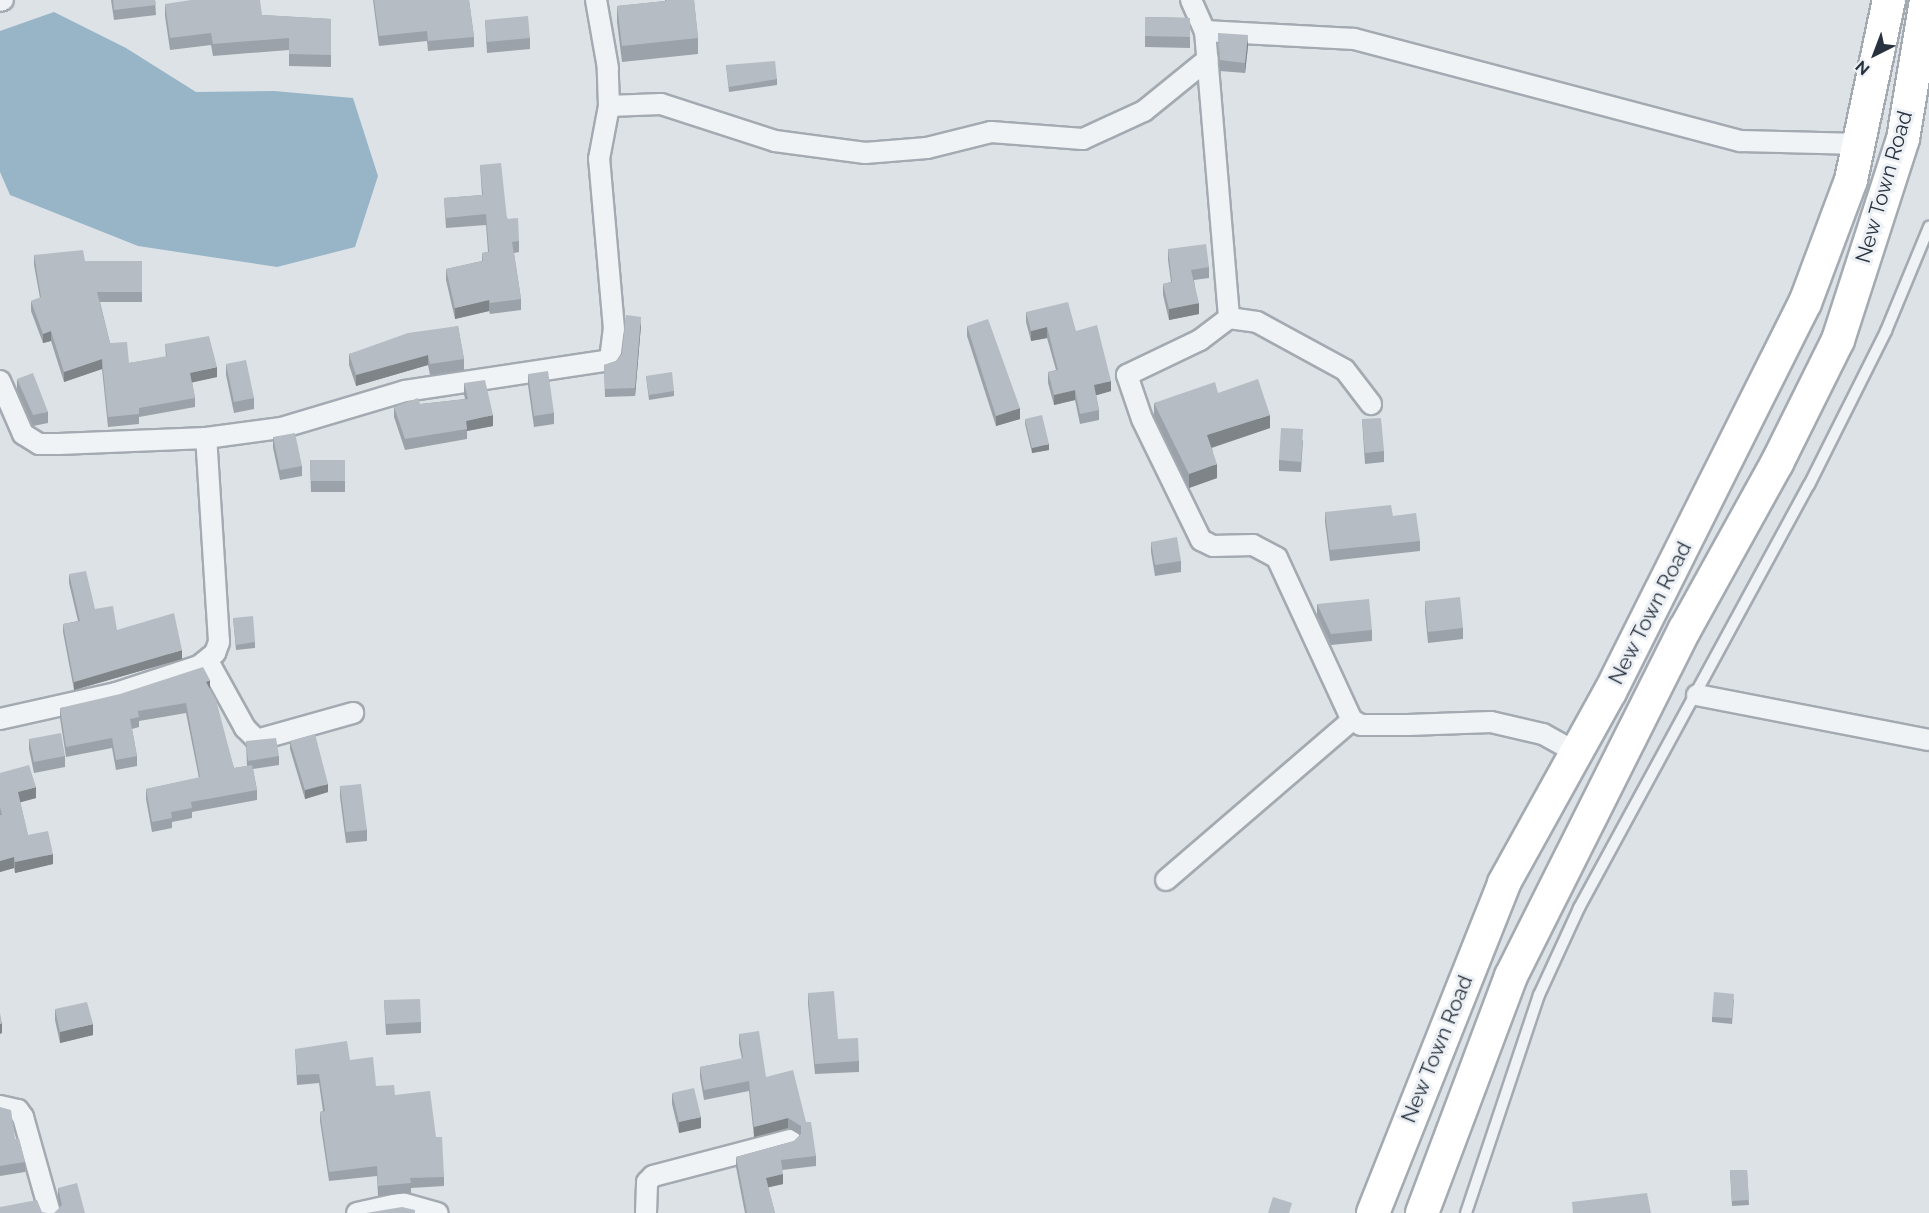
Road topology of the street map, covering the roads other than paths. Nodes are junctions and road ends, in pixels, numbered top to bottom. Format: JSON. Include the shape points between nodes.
{"nodes":[{"id":1,"x":596,"y":0,"type":"edge"},
{"id":2,"x":1191,"y":0,"type":"edge"},
{"id":3,"x":1889,"y":0,"type":"edge"},
{"id":4,"x":1927,"y":2,"type":"edge"},
{"id":5,"x":1205,"y":31,"type":"junction"},
{"id":6,"x":1208,"y":59,"type":"junction"},
{"id":7,"x":609,"y":106,"type":"junction"},
{"id":8,"x":1860,"y":144,"type":"junction"},
{"id":9,"x":1929,"y":226,"type":"edge"},
{"id":10,"x":1229,"y":318,"type":"junction"},
{"id":11,"x":0,"y":381,"type":"edge"},
{"id":12,"x":1371,"y":404,"type":"dead end"},
{"id":13,"x":206,"y":438,"type":"junction"},
{"id":14,"x":208,"y":661,"type":"junction"},
{"id":15,"x":1697,"y":695,"type":"junction"},
{"id":16,"x":353,"y":713,"type":"dead end"},
{"id":17,"x":0,"y":718,"type":"edge"},
{"id":18,"x":1352,"y":720,"type":"junction"},
{"id":19,"x":1929,"y":740,"type":"edge"},
{"id":20,"x":1576,"y":752,"type":"junction"},
{"id":21,"x":1166,"y":880,"type":"dead end"},
{"id":22,"x":0,"y":1106,"type":"edge"},
{"id":23,"x":790,"y":1140,"type":"edge"},
{"id":24,"x":50,"y":1213,"type":"edge"},
{"id":25,"x":357,"y":1213,"type":"edge"},
{"id":26,"x":438,"y":1213,"type":"edge"},
{"id":27,"x":646,"y":1213,"type":"edge"},
{"id":28,"x":1373,"y":1213,"type":"edge"},
{"id":29,"x":1422,"y":1213,"type":"edge"},
{"id":30,"x":1466,"y":1213,"type":"edge"}],
"edges":[{"from":1,"to":7,"type":"street","via":[[605,45]]},
{"from":2,"to":5,"type":"street"},
{"from":3,"to":8,"type":"main road","name":"New Town Road"},
{"from":4,"to":29,"type":"main road","name":"New Town Road","via":[[1902,139],[1838,340],[1777,463],[1685,629],[1510,976]]},
{"from":5,"to":6,"type":"street"},
{"from":5,"to":8,"type":"street","via":[[1354,39],[1740,141]]},
{"from":6,"to":7,"type":"street","via":[[1144,111],[1083,139],[991,132],[927,148],[865,153],[775,141],[661,104]]},
{"from":6,"to":10,"type":"street"},
{"from":7,"to":13,"type":"street","via":[[599,159],[614,329],[610,360],[405,391],[281,428]]},
{"from":8,"to":20,"type":"main road","name":"New Town Road","via":[[1851,180],[1805,303],[1700,517]]},
{"from":9,"to":15,"type":"lane","via":[[1886,331]]},
{"from":10,"to":12,"type":"street","via":[[1257,322],[1345,370]]},
{"from":10,"to":18,"type":"street","via":[[1200,340],[1132,369],[1127,375],[1128,382],[1201,540],[1213,546],[1253,545],[1277,558]]},
{"from":11,"to":13,"type":"street","via":[[23,434],[39,444]]},
{"from":13,"to":14,"type":"street","via":[[219,642]]},
{"from":14,"to":16,"type":"street","via":[[245,728],[257,740]]},
{"from":14,"to":17,"type":"street","via":[[116,693]]},
{"from":15,"to":19,"type":"street"},
{"from":15,"to":30,"type":"lane","via":[[1579,908],[1539,995]]},
{"from":18,"to":20,"type":"street","via":[[1361,725],[1408,726],[1491,722],[1543,734]]},
{"from":18,"to":21,"type":"street"},
{"from":20,"to":28,"type":"main road","name":"New Town Road","via":[[1504,883]]},
{"from":22,"to":24,"type":"street","via":[[18,1110],[23,1117]]},
{"from":23,"to":27,"type":"street","via":[[653,1176],[647,1182]]},
{"from":25,"to":26,"type":"street","via":[[402,1203]]}]}
